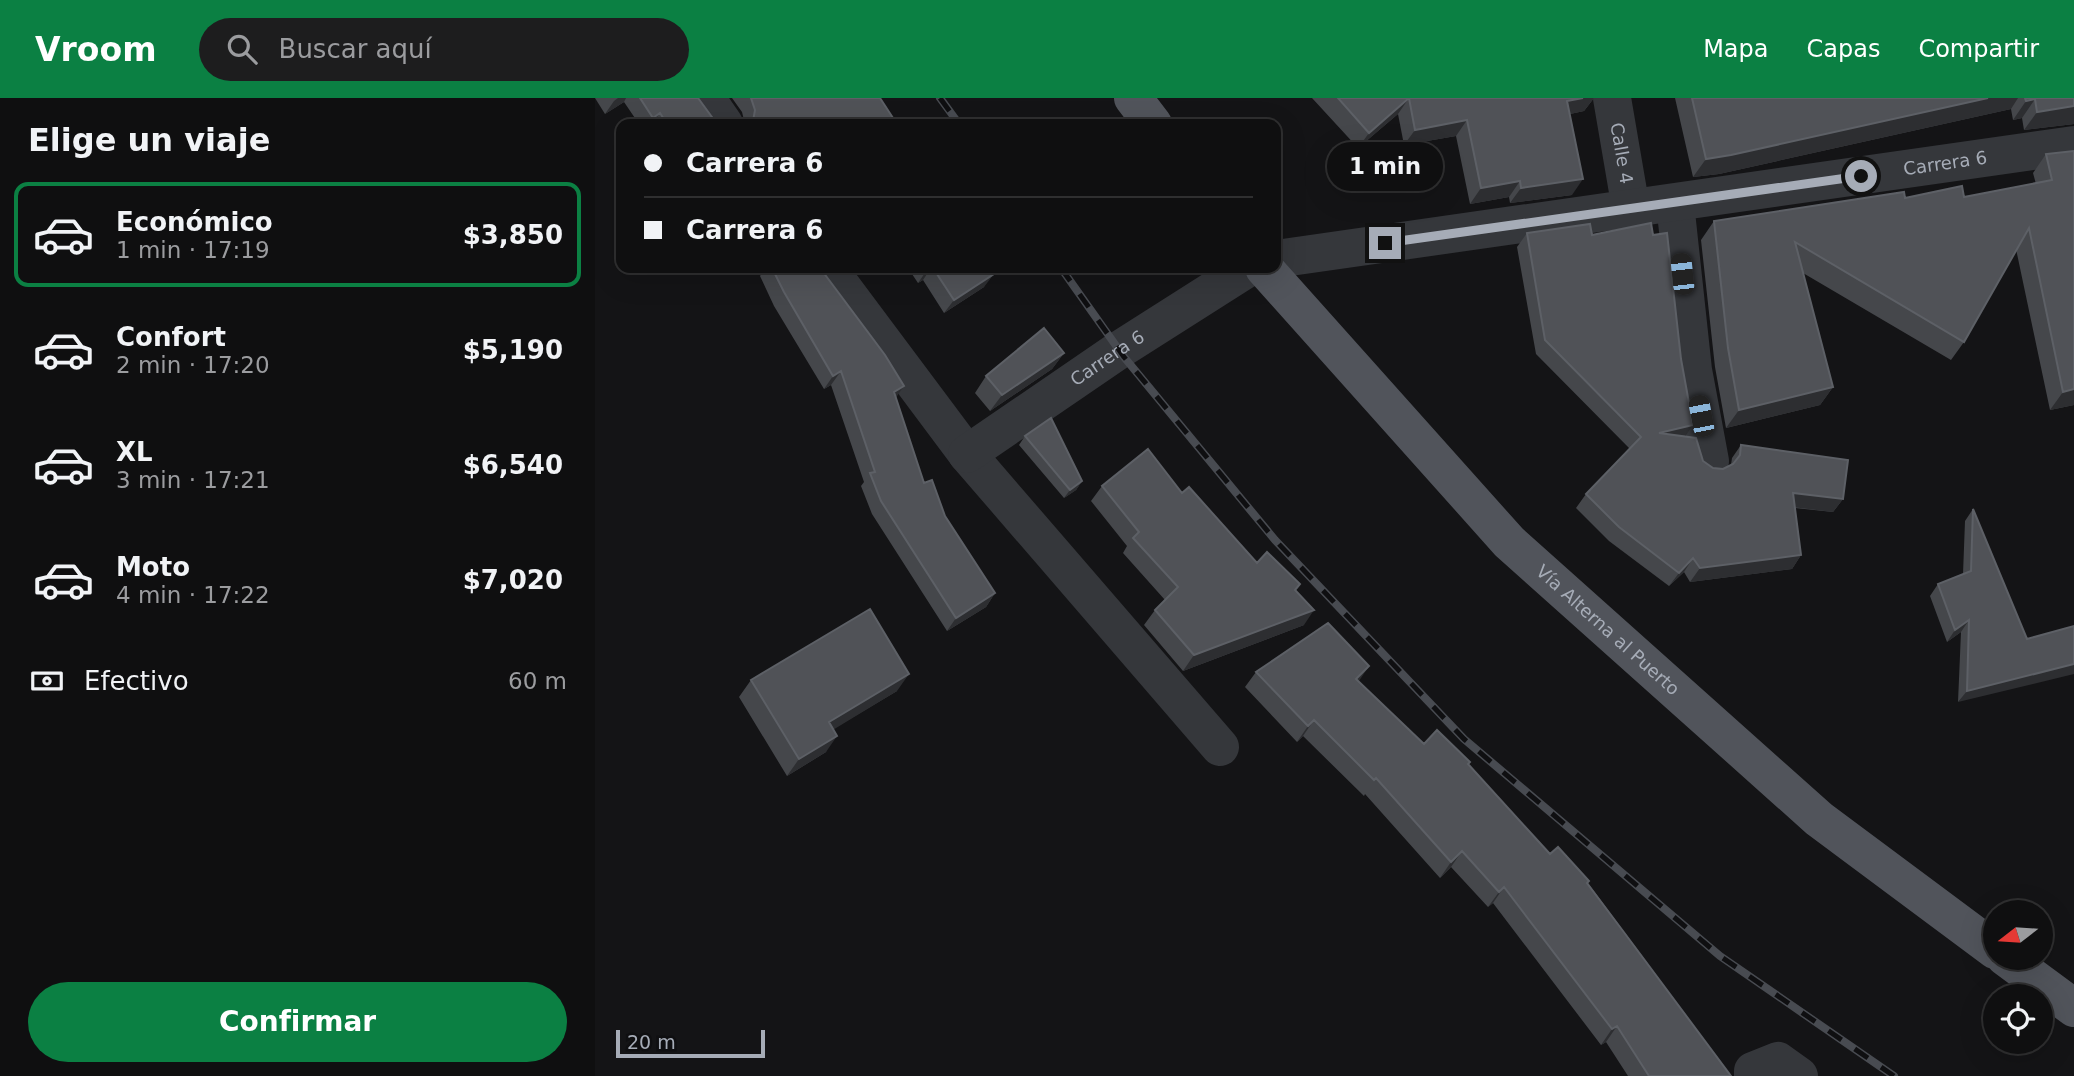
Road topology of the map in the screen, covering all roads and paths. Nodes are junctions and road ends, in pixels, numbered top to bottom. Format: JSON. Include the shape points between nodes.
{"nodes":[{"id":1,"x":706,"y":98,"type":"edge"},
{"id":2,"x":1133,"y":98,"type":"edge"},
{"id":3,"x":1612,"y":98,"type":"edge"},
{"id":4,"x":721,"y":119,"type":"edge"},
{"id":5,"x":1149,"y":119,"type":"edge"},
{"id":6,"x":2074,"y":145,"type":"edge"},
{"id":7,"x":1675,"y":203,"type":"junction"},
{"id":8,"x":1631,"y":209,"type":"junction"},
{"id":9,"x":1281,"y":258,"type":"edge"},
{"id":10,"x":832,"y":273,"type":"edge"},
{"id":11,"x":1240,"y":273,"type":"edge"},
{"id":12,"x":1268,"y":273,"type":"edge"},
{"id":13,"x":967,"y":454,"type":"junction"},
{"id":14,"x":1710,"y":461,"type":"dead end"},
{"id":15,"x":1220,"y":747,"type":"dead end"},
{"id":16,"x":1983,"y":941,"type":"edge"},
{"id":17,"x":2022,"y":970,"type":"edge"},
{"id":18,"x":2074,"y":1009,"type":"edge"},
{"id":19,"x":1753,"y":1073,"type":"edge"},
{"id":20,"x":1799,"y":1076,"type":"edge"}],
"edges":[{"from":1,"to":4,"type":"street"},
{"from":2,"to":5,"type":"main road"},
{"from":3,"to":8,"type":"street","name":"Calle 4"},
{"from":6,"to":7,"type":"street","name":"Carrera 6"},
{"from":7,"to":8,"type":"street","name":"Carrera 6"},
{"from":7,"to":14,"type":"street","via":[[1692,370]]},
{"from":8,"to":9,"type":"street","name":"Carrera 6"},
{"from":10,"to":13,"type":"street"},
{"from":11,"to":13,"type":"street","name":"Carrera 6"},
{"from":12,"to":16,"type":"main road","name":"Vía Alterna al Puerto","via":[[1509,542],[1819,819]]},
{"from":13,"to":15,"type":"street"},
{"from":17,"to":18,"type":"main road"},
{"from":19,"to":20,"type":"street","via":[[1778,1061]]}]}
